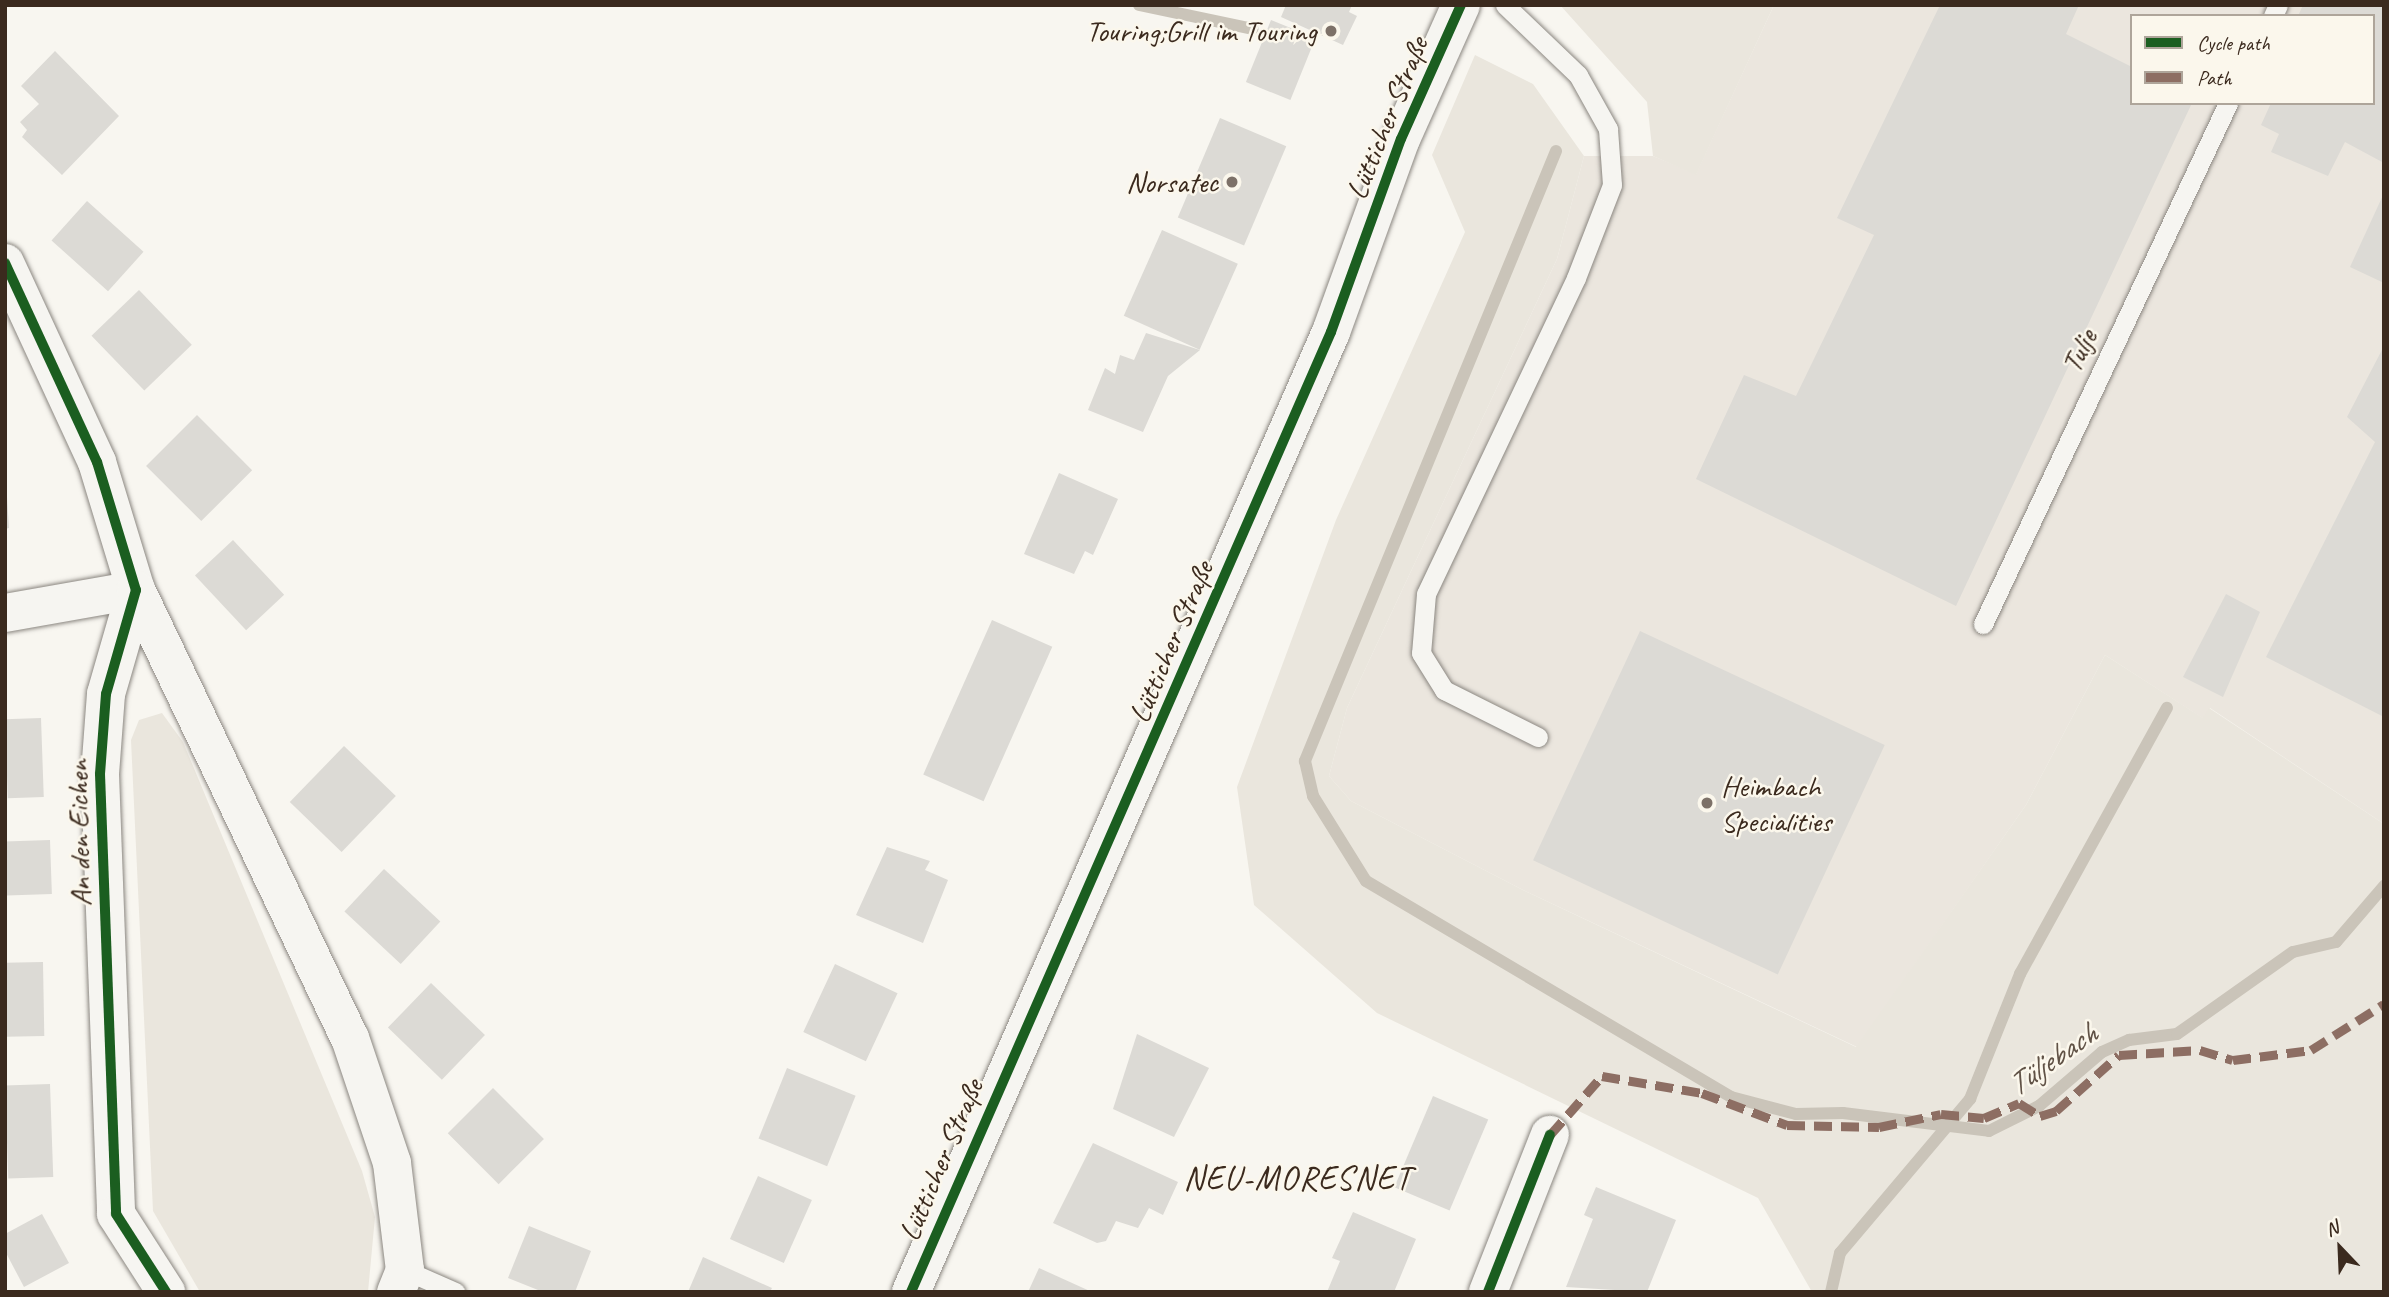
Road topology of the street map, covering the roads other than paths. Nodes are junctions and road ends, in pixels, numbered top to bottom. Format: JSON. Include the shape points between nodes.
{"nodes":[{"id":1,"x":1461,"y":5,"type":"edge"},
{"id":2,"x":1505,"y":5,"type":"edge"},
{"id":3,"x":2227,"y":105,"type":"edge"},
{"id":4,"x":5,"y":263,"type":"edge"},
{"id":5,"x":136,"y":590,"type":"junction"},
{"id":6,"x":5,"y":613,"type":"edge"},
{"id":7,"x":1983,"y":624,"type":"dead end"},
{"id":8,"x":1538,"y":737,"type":"dead end"},
{"id":9,"x":1550,"y":1135,"type":"dead end"},
{"id":10,"x":401,"y":1281,"type":"edge"},
{"id":11,"x":166,"y":1292,"type":"edge"},
{"id":12,"x":455,"y":1292,"type":"edge"},
{"id":13,"x":911,"y":1292,"type":"edge"},
{"id":14,"x":1488,"y":1292,"type":"edge"}],
"edges":[{"from":1,"to":13,"type":"street","name":"Lütticher Straße","via":[[1401,139],[1320,358]]},
{"from":2,"to":8,"type":"lane","via":[[1577,75],[1608,129],[1612,185],[1576,278],[1426,594],[1421,653],[1444,690]]},
{"from":3,"to":7,"type":"lane","name":"Tulje"},
{"from":4,"to":5,"type":"street","via":[[97,462]]},
{"from":5,"to":6,"type":"street"},
{"from":5,"to":10,"type":"street","via":[[350,1038],[392,1163]]},
{"from":5,"to":11,"type":"street","name":"An den Eichen","via":[[106,694],[100,774],[116,1214]]},
{"from":9,"to":14,"type":"street"},
{"from":10,"to":12,"type":"lane"}]}
